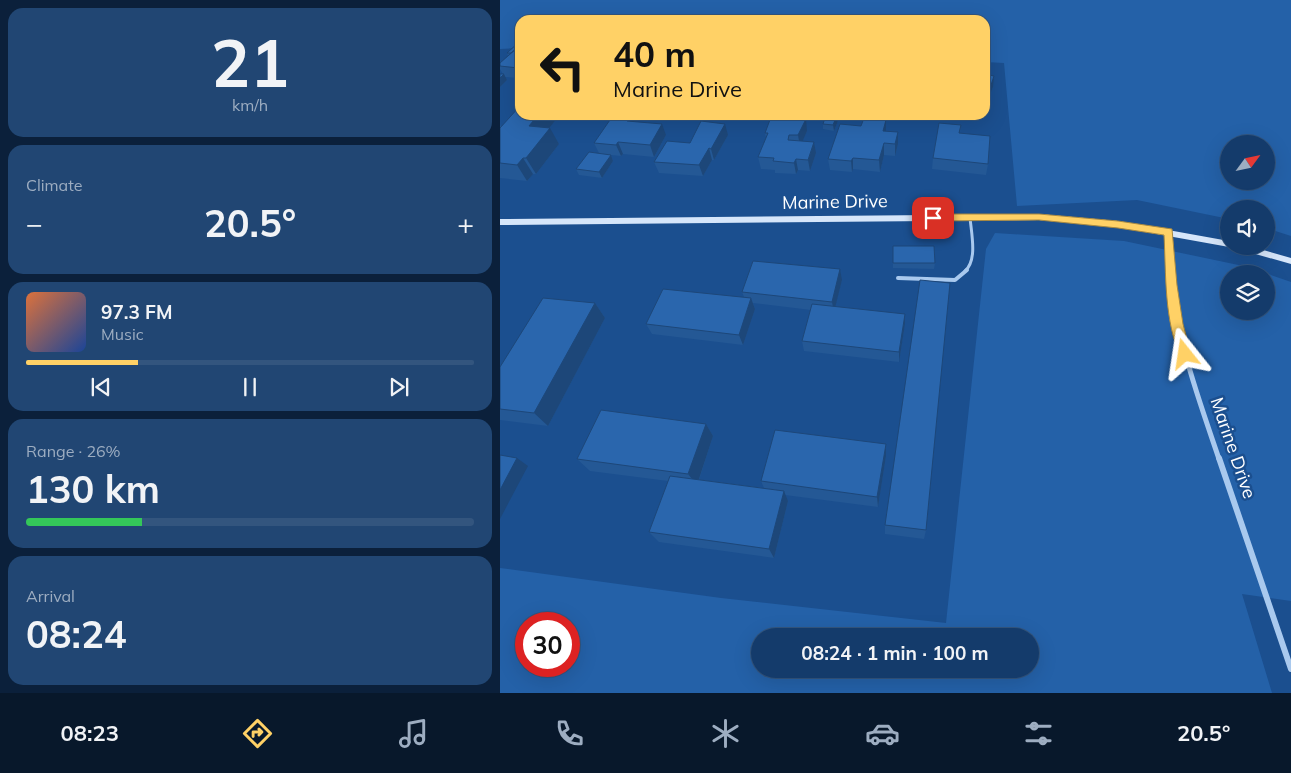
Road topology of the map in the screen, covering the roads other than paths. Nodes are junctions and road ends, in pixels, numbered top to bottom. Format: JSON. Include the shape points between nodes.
{"nodes":[{"id":1,"x":970,"y":217,"type":"junction"},
{"id":2,"x":500,"y":222,"type":"edge"},
{"id":3,"x":1169,"y":232,"type":"junction"},
{"id":4,"x":1220,"y":242,"type":"edge"},
{"id":5,"x":1269,"y":255,"type":"edge"},
{"id":6,"x":1291,"y":261,"type":"edge"},
{"id":7,"x":898,"y":278,"type":"dead end"},
{"id":8,"x":1291,"y":669,"type":"edge"}],
"edges":[{"from":1,"to":2,"type":"street","name":"Marine Drive"},
{"from":1,"to":3,"type":"street","name":"Marine Drive","via":[[1039,217]]},
{"from":1,"to":7,"type":"lane","via":[[973,249],[969,268],[956,280]]},
{"from":3,"to":4,"type":"street","name":"Marine Drive"},
{"from":3,"to":8,"type":"street","name":"Marine Drive","via":[[1176,315],[1191,375]]},
{"from":5,"to":6,"type":"street"}]}
